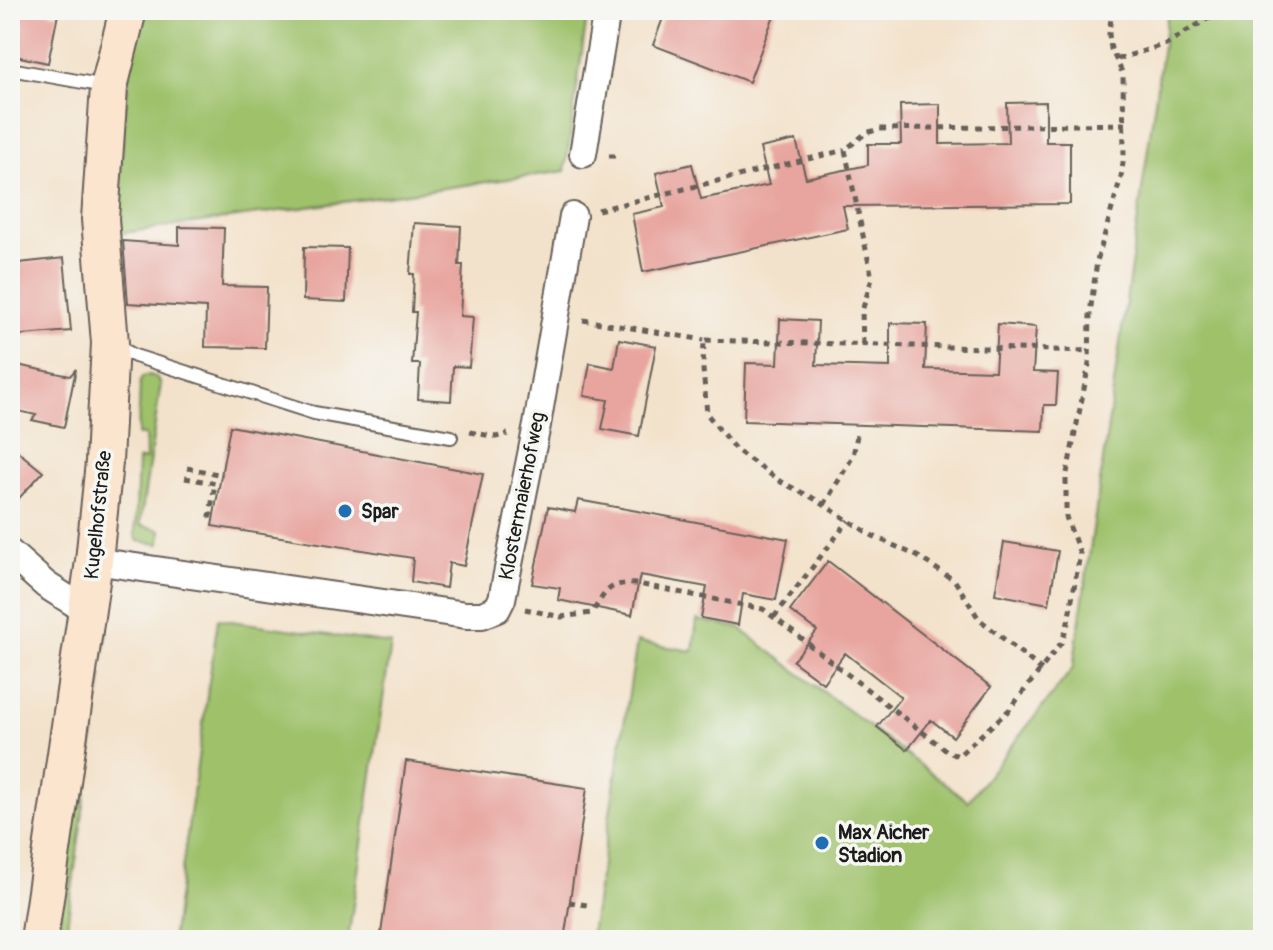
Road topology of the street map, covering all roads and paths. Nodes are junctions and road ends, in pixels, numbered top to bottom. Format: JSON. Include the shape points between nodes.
{"nodes":[{"id":1,"x":128,"y":10,"type":"edge"},
{"id":2,"x":607,"y":10,"type":"edge"},
{"id":3,"x":1112,"y":10,"type":"edge"},
{"id":4,"x":1222,"y":10,"type":"edge"},
{"id":5,"x":1118,"y":59,"type":"junction"},
{"id":6,"x":10,"y":69,"type":"edge"},
{"id":7,"x":109,"y":87,"type":"junction"},
{"id":8,"x":1125,"y":124,"type":"junction"},
{"id":9,"x":845,"y":150,"type":"junction"},
{"id":10,"x":583,"y":154,"type":"dead end"},
{"id":11,"x":573,"y":216,"type":"joint"},
{"id":12,"x":555,"y":315,"type":"junction"},
{"id":13,"x":704,"y":340,"type":"junction"},
{"id":14,"x":110,"y":343,"type":"junction"},
{"id":15,"x":863,"y":344,"type":"junction"},
{"id":16,"x":1089,"y":351,"type":"junction"},
{"id":17,"x":537,"y":425,"type":"junction"},
{"id":18,"x":858,"y":430,"type":"dead end"},
{"id":19,"x":451,"y":437,"type":"joint"},
{"id":20,"x":187,"y":468,"type":"dead end"},
{"id":21,"x":223,"y":475,"type":"dead end"},
{"id":22,"x":185,"y":478,"type":"dead end"},
{"id":23,"x":824,"y":505,"type":"junction"},
{"id":24,"x":213,"y":517,"type":"dead end"},
{"id":25,"x":849,"y":520,"type":"junction"},
{"id":26,"x":10,"y":553,"type":"edge"},
{"id":27,"x":94,"y":561,"type":"junction"},
{"id":28,"x":502,"y":599,"type":"junction"},
{"id":29,"x":87,"y":611,"type":"junction"},
{"id":30,"x":774,"y":617,"type":"junction"},
{"id":31,"x":1042,"y":670,"type":"junction"},
{"id":32,"x":569,"y":902,"type":"dead end"},
{"id":33,"x":587,"y":905,"type":"dead end"},
{"id":34,"x":39,"y":940,"type":"edge"}],
"edges":[{"from":1,"to":7,"type":"street","name":"Kugelhofstraße"},
{"from":2,"to":10,"type":"street"},
{"from":3,"to":5,"type":"path","via":[[1109,34]]},
{"from":4,"to":5,"type":"path","via":[[1166,44]]},
{"from":5,"to":8,"type":"path"},
{"from":6,"to":7,"type":"lane"},
{"from":7,"to":14,"type":"street","name":"Kugelhofstraße","via":[[100,219]]},
{"from":8,"to":9,"type":"path","via":[[880,129]]},
{"from":8,"to":16,"type":"path","via":[[1121,177],[1092,288]]},
{"from":9,"to":11,"type":"path"},
{"from":9,"to":15,"type":"path","via":[[872,278],[862,311]]},
{"from":11,"to":12,"type":"street","name":"Klostermaierhofweg"},
{"from":12,"to":13,"type":"path"},
{"from":12,"to":17,"type":"street","name":"Klostermaierhofweg"},
{"from":13,"to":15,"type":"path"},
{"from":13,"to":23,"type":"path","via":[[707,414],[718,432],[751,462]]},
{"from":14,"to":19,"type":"lane","via":[[135,356],[314,413]]},
{"from":14,"to":27,"type":"street","name":"Kugelhofstraße"},
{"from":15,"to":16,"type":"path"},
{"from":16,"to":31,"type":"path","via":[[1066,478],[1066,517],[1079,545],[1078,566],[1067,628]]},
{"from":17,"to":19,"type":"path","via":[[496,437],[453,429]]},
{"from":17,"to":28,"type":"street","name":"Klostermaierhofweg"},
{"from":18,"to":23,"type":"path","via":[[853,456]]},
{"from":20,"to":21,"type":"path"},
{"from":22,"to":24,"type":"path","via":[[215,483]]},
{"from":23,"to":25,"type":"path"},
{"from":25,"to":30,"type":"path"},
{"from":25,"to":31,"type":"path","via":[[955,581],[979,619]]},
{"from":26,"to":29,"type":"street"},
{"from":27,"to":28,"type":"street","name":"Klostermaierhofweg","via":[[466,615],[497,609]]},
{"from":27,"to":29,"type":"street","name":"Kugelhofstraße"},
{"from":28,"to":30,"type":"path","via":[[561,617],[592,613],[606,589],[638,584],[763,609]]},
{"from":29,"to":34,"type":"street","name":"Kugelhofstraße"},
{"from":30,"to":31,"type":"path","via":[[958,756],[1010,709]]},
{"from":32,"to":33,"type":"path"}]}
